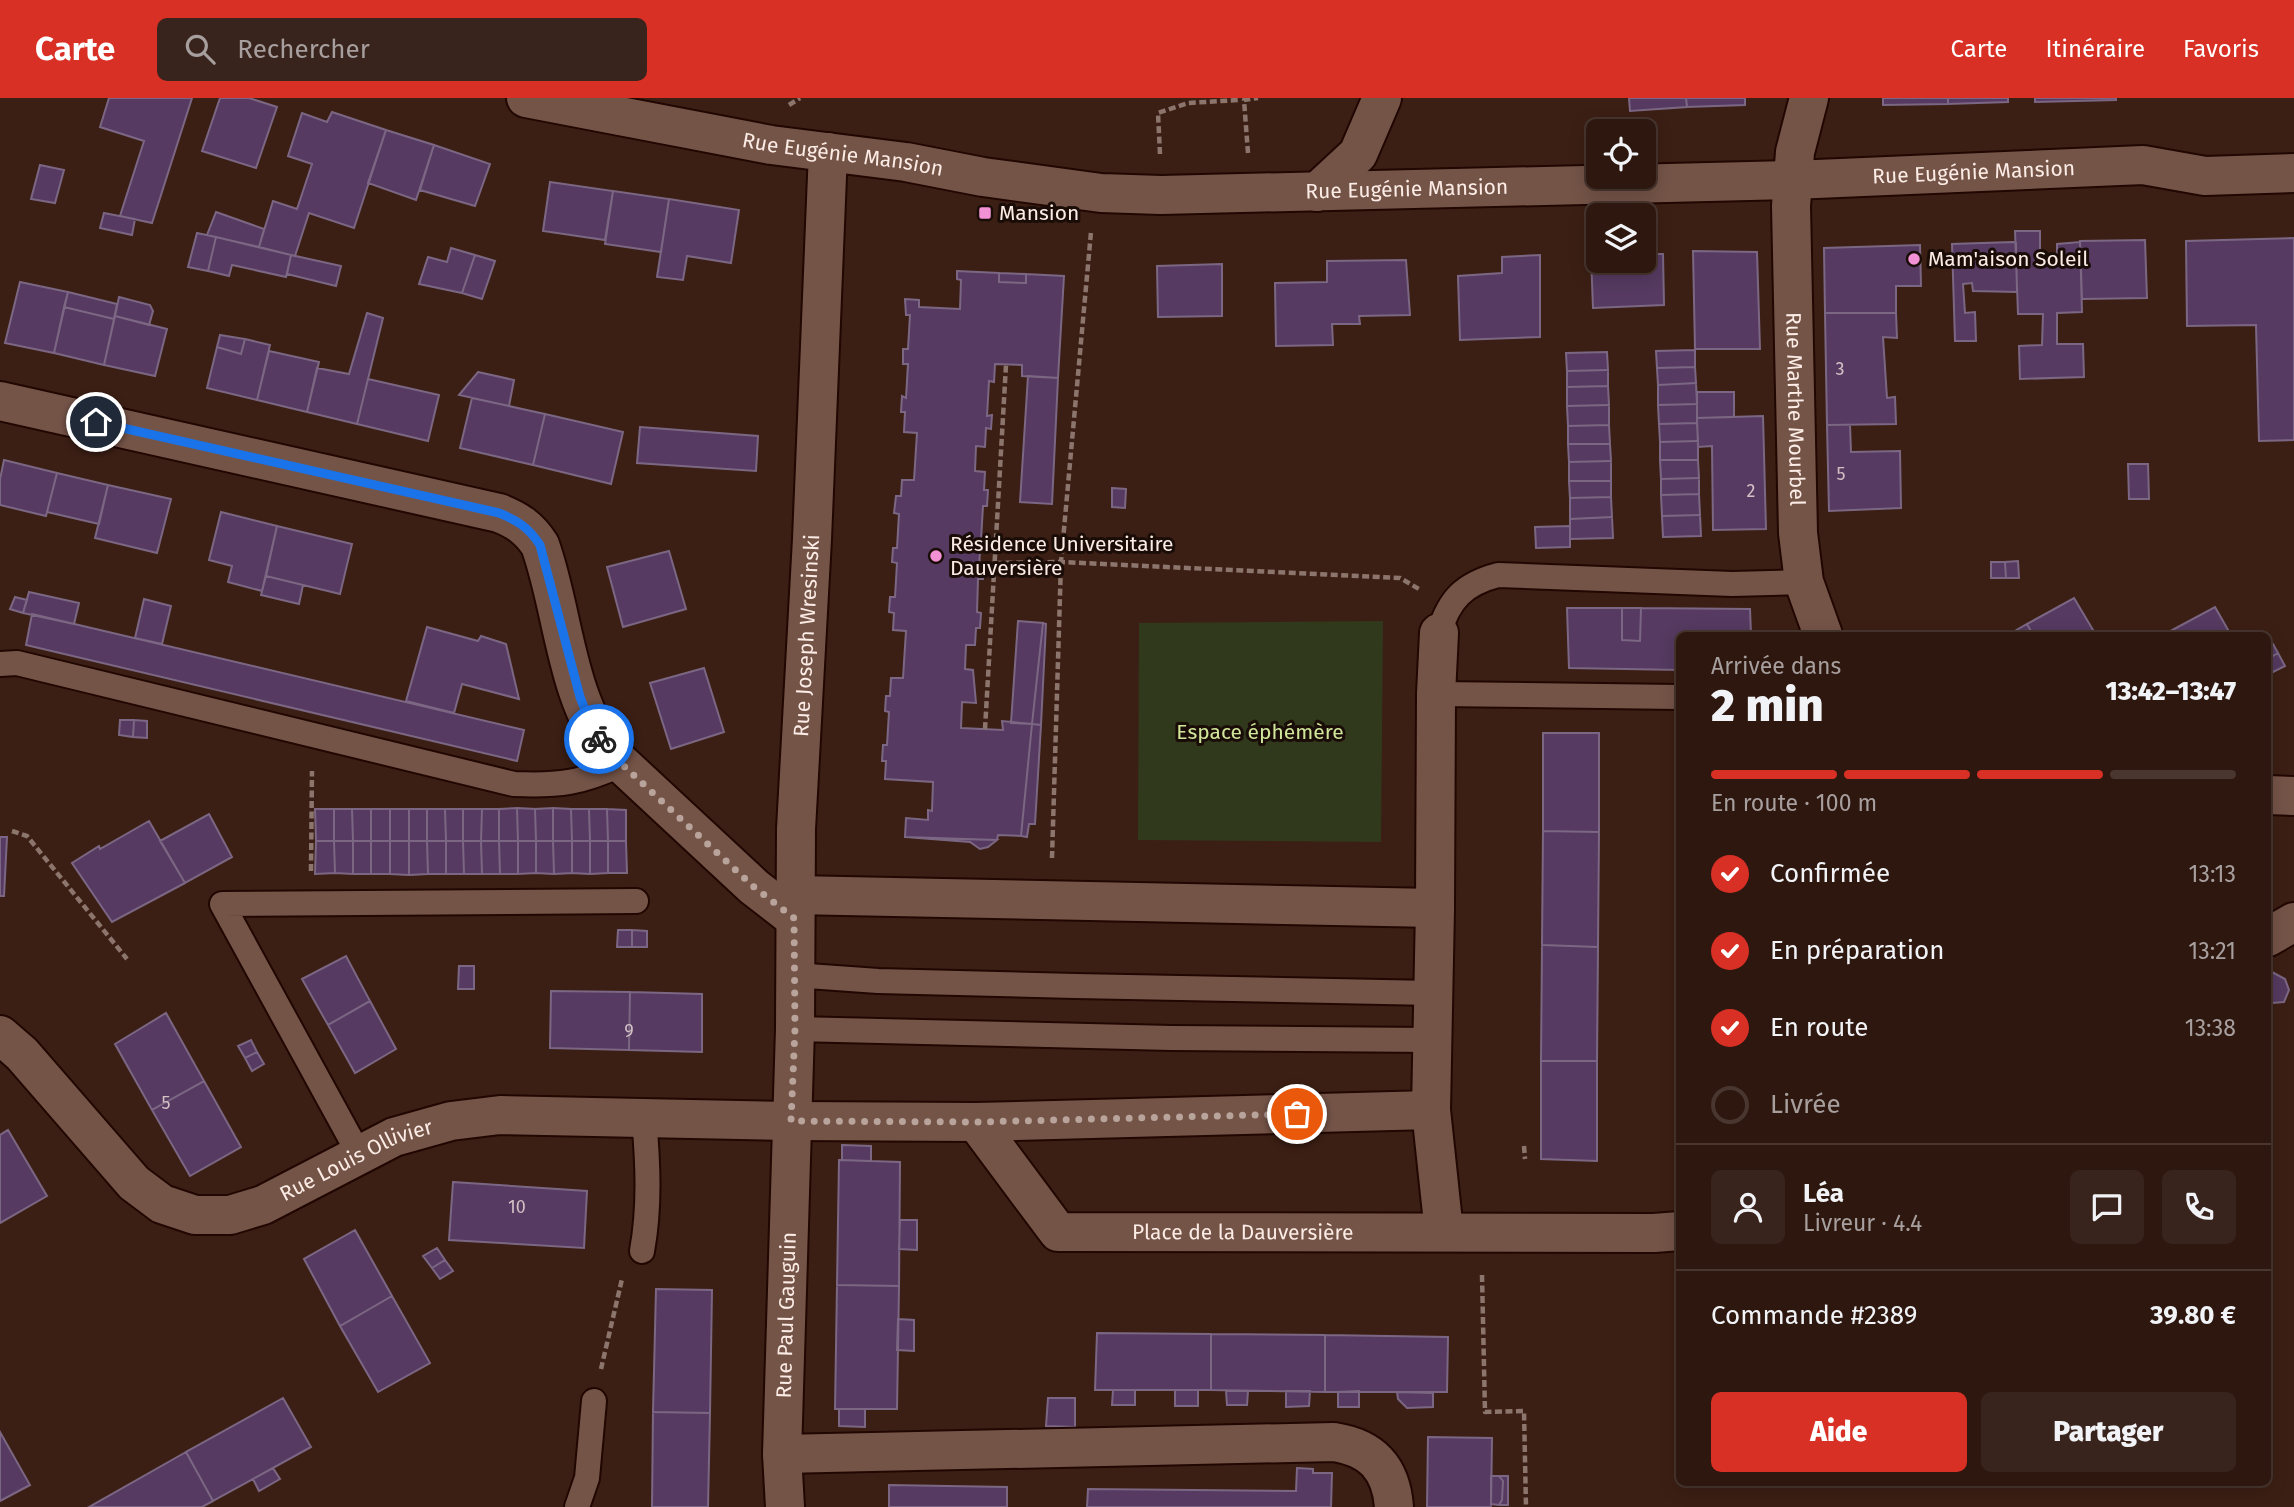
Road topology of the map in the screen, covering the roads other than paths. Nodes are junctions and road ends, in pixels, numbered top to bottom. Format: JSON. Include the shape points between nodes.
{"nodes":[{"id":1,"x":526,"y":98,"type":"edge"},
{"id":2,"x":1382,"y":98,"type":"edge"},
{"id":3,"x":1809,"y":98,"type":"edge"},
{"id":4,"x":828,"y":152,"type":"junction"},
{"id":5,"x":2294,"y":173,"type":"edge"},
{"id":6,"x":1793,"y":180,"type":"junction"},
{"id":7,"x":1317,"y":192,"type":"junction"},
{"id":8,"x":0,"y":401,"type":"edge"},
{"id":9,"x":1804,"y":582,"type":"junction"},
{"id":10,"x":1822,"y":632,"type":"edge"},
{"id":11,"x":1439,"y":633,"type":"joint"},
{"id":12,"x":0,"y":664,"type":"edge"},
{"id":13,"x":1436,"y":694,"type":"junction"},
{"id":14,"x":1676,"y":697,"type":"edge"},
{"id":15,"x":622,"y":764,"type":"junction"},
{"id":16,"x":2271,"y":795,"type":"edge"},
{"id":17,"x":2294,"y":796,"type":"edge"},
{"id":18,"x":636,"y":901,"type":"dead end"},
{"id":19,"x":794,"y":906,"type":"junction"},
{"id":20,"x":1435,"y":908,"type":"junction"},
{"id":21,"x":2294,"y":922,"type":"edge"},
{"id":22,"x":2271,"y":935,"type":"edge"},
{"id":23,"x":794,"y":975,"type":"junction"},
{"id":24,"x":1433,"y":993,"type":"junction"},
{"id":25,"x":795,"y":1029,"type":"junction"},
{"id":26,"x":0,"y":1035,"type":"edge"},
{"id":27,"x":1432,"y":1040,"type":"junction"},
{"id":28,"x":1431,"y":1111,"type":"junction"},
{"id":29,"x":644,"y":1118,"type":"junction"},
{"id":30,"x":791,"y":1121,"type":"junction"},
{"id":31,"x":976,"y":1122,"type":"junction"},
{"id":32,"x":359,"y":1154,"type":"junction"},
{"id":33,"x":1676,"y":1231,"type":"edge"},
{"id":34,"x":1444,"y":1232,"type":"junction"},
{"id":35,"x":642,"y":1251,"type":"dead end"},
{"id":36,"x":594,"y":1401,"type":"road end"},
{"id":37,"x":782,"y":1454,"type":"junction"},
{"id":38,"x":577,"y":1507,"type":"edge"},
{"id":39,"x":785,"y":1507,"type":"edge"},
{"id":40,"x":1394,"y":1507,"type":"edge"}],
"edges":[{"from":1,"to":4,"type":"street","name":"Rue Eugénie Mansion"},
{"from":2,"to":7,"type":"street","via":[[1358,154]]},
{"from":3,"to":6,"type":"street","name":"Rue Marthe Mourbel"},
{"from":4,"to":7,"type":"street","name":"Rue Eugénie Mansion","via":[[1101,193]]},
{"from":4,"to":19,"type":"street","name":"Rue Joseph Wresinski"},
{"from":5,"to":6,"type":"street","name":"Rue Eugénie Mansion","via":[[2205,176],[2143,165]]},
{"from":6,"to":7,"type":"street","name":"Rue Eugénie Mansion"},
{"from":6,"to":9,"type":"street","name":"Rue Marthe Mourbel","via":[[1798,533]]},
{"from":8,"to":15,"type":"street","via":[[517,520],[532,532],[543,552],[589,720],[598,738]]},
{"from":9,"to":10,"type":"street","name":"Rue Marthe Mourbel"},
{"from":9,"to":11,"type":"lane","via":[[1732,584],[1498,575],[1478,580],[1462,592],[1451,603]]},
{"from":11,"to":13,"type":"street"},
{"from":12,"to":15,"type":"lane","via":[[17,663],[514,784],[555,786],[597,776]]},
{"from":13,"to":14,"type":"lane"},
{"from":13,"to":20,"type":"street"},
{"from":15,"to":19,"type":"street","via":[[754,887]]},
{"from":16,"to":17,"type":"street"},
{"from":18,"to":32,"type":"lane","via":[[222,904]]},
{"from":19,"to":20,"type":"street"},
{"from":19,"to":23,"type":"street","name":"Rue Joseph Wresinski"},
{"from":20,"to":24,"type":"street"},
{"from":21,"to":22,"type":"street"},
{"from":23,"to":24,"type":"lane","via":[[878,981]]},
{"from":23,"to":25,"type":"street","name":"Rue Joseph Wresinski"},
{"from":24,"to":27,"type":"street"},
{"from":25,"to":27,"type":"lane"},
{"from":25,"to":30,"type":"street","name":"Rue Joseph Wresinski"},
{"from":26,"to":32,"type":"street","name":"Rue Louis Ollivier","via":[[22,1054],[134,1183],[162,1204],[195,1215],[230,1215],[263,1205]]},
{"from":27,"to":28,"type":"street"},
{"from":28,"to":31,"type":"street"},
{"from":28,"to":34,"type":"street"},
{"from":29,"to":30,"type":"street","name":"Rue Louis Ollivier"},
{"from":29,"to":32,"type":"street","name":"Rue Louis Ollivier","via":[[500,1115],[451,1121],[394,1137]]},
{"from":29,"to":35,"type":"lane","via":[[648,1165]]},
{"from":30,"to":31,"type":"street"},
{"from":30,"to":37,"type":"street","name":"Rue Paul Gauguin"},
{"from":31,"to":34,"type":"street","name":"Place de la Dauversière","via":[[1058,1232]]},
{"from":33,"to":34,"type":"street"},
{"from":36,"to":38,"type":"lane","via":[[587,1478]]},
{"from":37,"to":39,"type":"street","name":"Rue Paul Gauguin"},
{"from":37,"to":40,"type":"street","via":[[1334,1442],[1366,1452],[1379,1464],[1393,1491]]}]}
